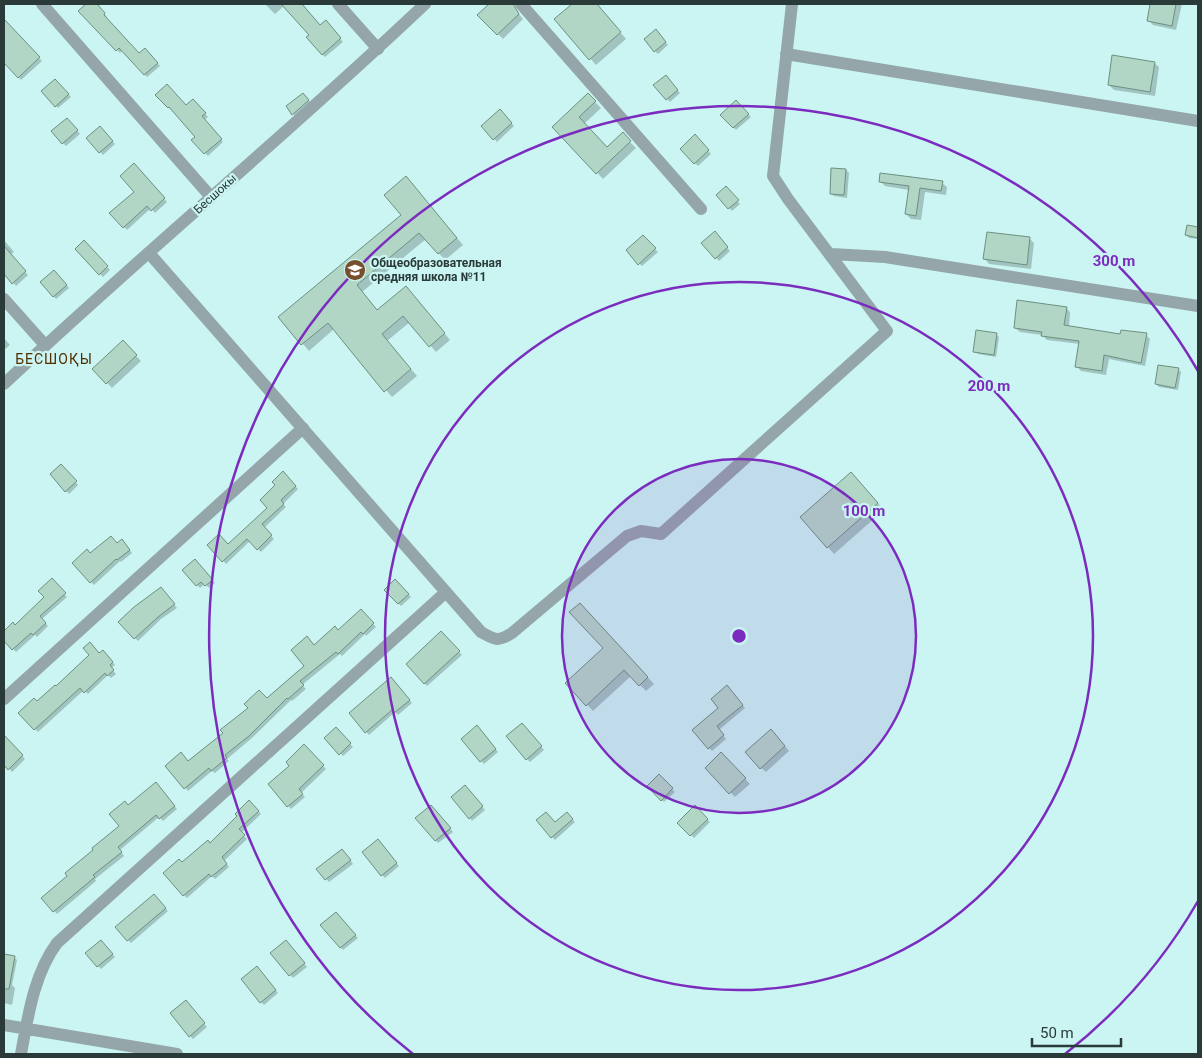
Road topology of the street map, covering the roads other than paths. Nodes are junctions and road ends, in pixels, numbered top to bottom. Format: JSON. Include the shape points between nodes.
{"nodes":[{"id":1,"x":42,"y":4,"type":"edge"},
{"id":2,"x":338,"y":4,"type":"edge"},
{"id":3,"x":425,"y":4,"type":"edge"},
{"id":4,"x":521,"y":4,"type":"edge"},
{"id":5,"x":792,"y":4,"type":"edge"},
{"id":6,"x":378,"y":48,"type":"junction"},
{"id":7,"x":786,"y":54,"type":"junction"},
{"id":8,"x":1198,"y":121,"type":"edge"},
{"id":9,"x":211,"y":197,"type":"junction"},
{"id":10,"x":701,"y":209,"type":"dead end"},
{"id":11,"x":149,"y":253,"type":"junction"},
{"id":12,"x":830,"y":254,"type":"junction"},
{"id":13,"x":4,"y":299,"type":"edge"},
{"id":14,"x":1198,"y":306,"type":"edge"},
{"id":15,"x":45,"y":345,"type":"junction"},
{"id":16,"x":4,"y":384,"type":"edge"},
{"id":17,"x":302,"y":428,"type":"junction"},
{"id":18,"x":446,"y":592,"type":"junction"},
{"id":19,"x":4,"y":699,"type":"edge"},
{"id":20,"x":4,"y":1025,"type":"edge"},
{"id":21,"x":25,"y":1029,"type":"junction"},
{"id":22,"x":21,"y":1054,"type":"edge"},
{"id":23,"x":177,"y":1054,"type":"edge"}],
"edges":[{"from":1,"to":9,"type":"street"},
{"from":2,"to":6,"type":"street"},
{"from":3,"to":6,"type":"street","name":"Бесшокы"},
{"from":4,"to":10,"type":"street"},
{"from":5,"to":7,"type":"street"},
{"from":6,"to":9,"type":"street","name":"Бесшокы"},
{"from":7,"to":8,"type":"street"},
{"from":7,"to":12,"type":"street","via":[[773,176]]},
{"from":9,"to":11,"type":"street","name":"Бесшокы"},
{"from":11,"to":15,"type":"street","name":"Бесшокы"},
{"from":11,"to":17,"type":"street"},
{"from":12,"to":14,"type":"street","via":[[885,257]]},
{"from":12,"to":18,"type":"street","via":[[887,331],[661,534],[642,531],[627,536],[502,639],[492,639],[481,632]]},
{"from":13,"to":15,"type":"street"},
{"from":15,"to":16,"type":"street","name":"Бесшокы"},
{"from":17,"to":18,"type":"street"},
{"from":17,"to":19,"type":"street"},
{"from":18,"to":21,"type":"street","via":[[57,943],[40,972]]},
{"from":20,"to":21,"type":"street"},
{"from":21,"to":22,"type":"street"},
{"from":21,"to":23,"type":"street"}]}
